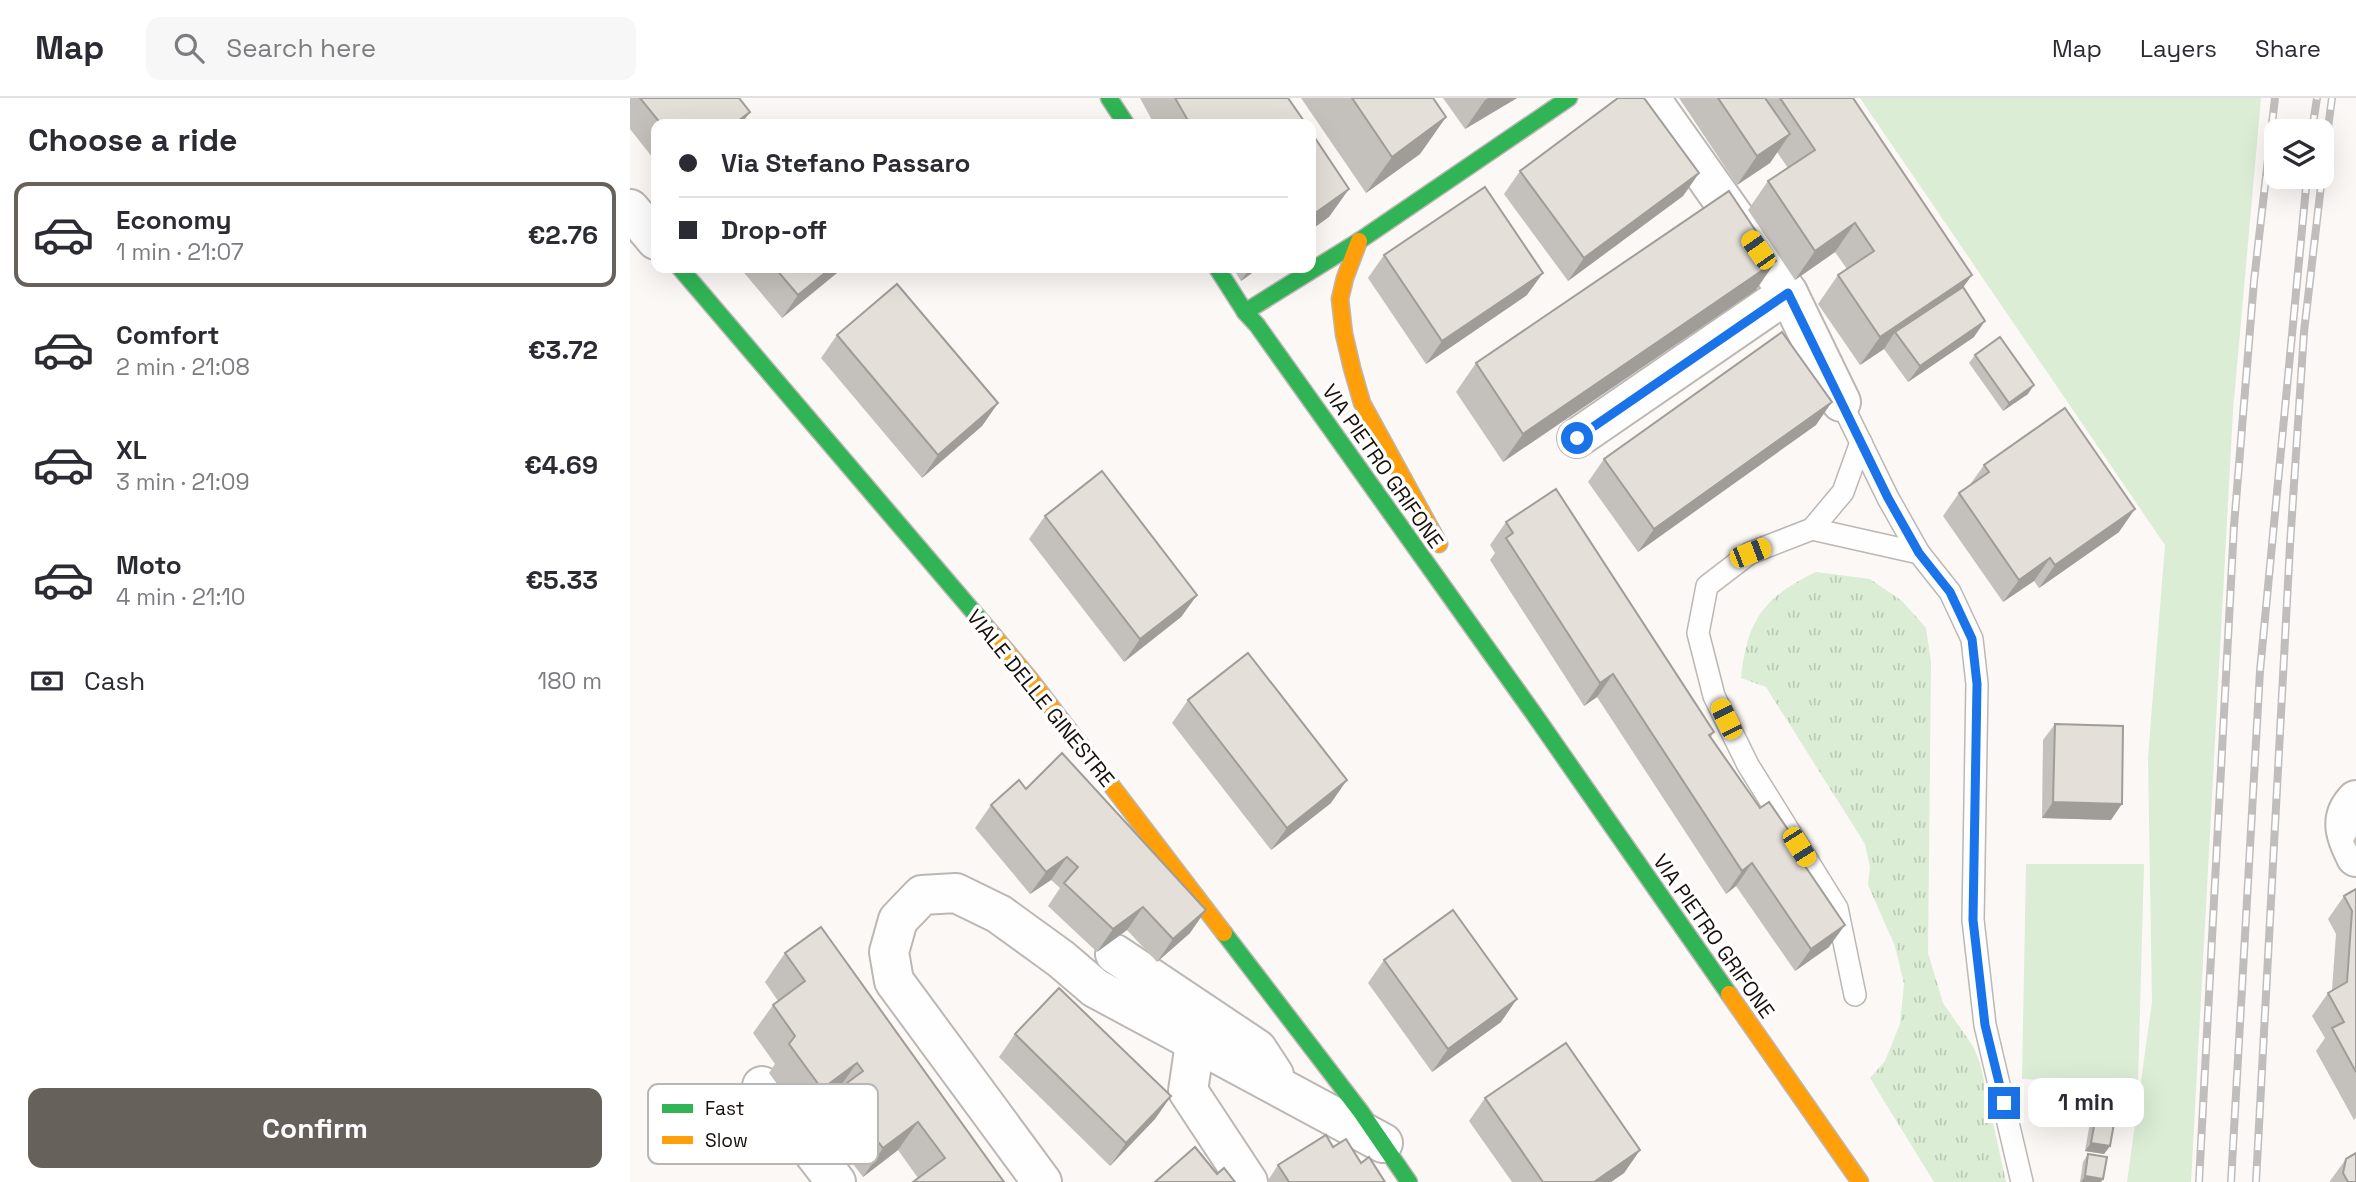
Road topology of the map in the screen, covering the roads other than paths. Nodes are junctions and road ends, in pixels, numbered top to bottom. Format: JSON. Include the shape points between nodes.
{"nodes":[{"id":1,"x":1109,"y":98,"type":"edge"},
{"id":2,"x":1569,"y":98,"type":"edge"},
{"id":3,"x":1650,"y":98,"type":"edge"},
{"id":4,"x":1123,"y":119,"type":"edge"},
{"id":5,"x":630,"y":209,"type":"edge"},
{"id":6,"x":651,"y":234,"type":"edge"},
{"id":7,"x":1359,"y":241,"type":"junction"},
{"id":8,"x":1316,"y":268,"type":"edge"},
{"id":9,"x":684,"y":273,"type":"edge"},
{"id":10,"x":1220,"y":273,"type":"edge"},
{"id":11,"x":1308,"y":273,"type":"edge"},
{"id":12,"x":1788,"y":293,"type":"junction"},
{"id":13,"x":1245,"y":312,"type":"junction"},
{"id":14,"x":1841,"y":402,"type":"joint"},
{"id":15,"x":1577,"y":438,"type":"dead end"},
{"id":16,"x":1861,"y":442,"type":"junction"},
{"id":17,"x":1812,"y":529,"type":"junction"},
{"id":18,"x":1919,"y":553,"type":"junction"},
{"id":19,"x":1448,"y":561,"type":"dead end"},
{"id":20,"x":1462,"y":584,"type":"dead end"},
{"id":21,"x":1534,"y":714,"type":"junction"},
{"id":22,"x":1115,"y":954,"type":"edge"},
{"id":23,"x":1855,"y":996,"type":"dead end"},
{"id":24,"x":1195,"y":1043,"type":"junction"},
{"id":25,"x":1284,"y":1091,"type":"junction"},
{"id":26,"x":1383,"y":1143,"type":"junction"},
{"id":27,"x":822,"y":1164,"type":"edge"},
{"id":28,"x":836,"y":1182,"type":"edge"},
{"id":29,"x":1042,"y":1182,"type":"edge"},
{"id":30,"x":1248,"y":1182,"type":"edge"},
{"id":31,"x":1409,"y":1182,"type":"edge"},
{"id":32,"x":1860,"y":1182,"type":"edge"},
{"id":33,"x":2022,"y":1182,"type":"edge"}],
"edges":[{"from":1,"to":4,"type":"street"},
{"from":2,"to":7,"type":"street"},
{"from":3,"to":12,"type":"street"},
{"from":5,"to":6,"type":"street"},
{"from":7,"to":8,"type":"street"},
{"from":7,"to":19,"type":"street","name":"VIA PIETRO GRIFONE","via":[[1340,299],[1352,368],[1362,403]]},
{"from":9,"to":26,"type":"street","name":"VIALE DELLE GINESTRE","via":[[1030,679]]},
{"from":10,"to":13,"type":"street","name":"VIA PIETRO GRIFONE"},
{"from":11,"to":13,"type":"street"},
{"from":12,"to":14,"type":"street"},
{"from":12,"to":15,"type":"street"},
{"from":13,"to":21,"type":"street","name":"VIA PIETRO GRIFONE"},
{"from":14,"to":16,"type":"lane"},
{"from":16,"to":17,"type":"lane","via":[[1843,492]]},
{"from":16,"to":18,"type":"lane"},
{"from":17,"to":18,"type":"lane"},
{"from":17,"to":23,"type":"lane","via":[[1750,553],[1707,586],[1698,633],[1714,696],[1748,765],[1837,908]]},
{"from":18,"to":33,"type":"lane","via":[[1950,592],[1972,639],[1977,684],[1973,920],[1985,1025]]},
{"from":20,"to":21,"type":"street","name":"VIA PIETRO GRIFONE"},
{"from":21,"to":32,"type":"street","name":"VIA PIETRO GRIFONE"},
{"from":22,"to":25,"type":"street","via":[[1257,1048]]},
{"from":24,"to":25,"type":"street","name":"VIALE DELLE GINESTRE"},
{"from":24,"to":29,"type":"street","name":"VIALE DELLE GINESTRE","via":[[1095,988],[999,914],[956,893],[922,895],[898,920],[889,952],[894,981]]},
{"from":24,"to":30,"type":"street","via":[[1188,1091]]},
{"from":25,"to":26,"type":"street","name":"VIALE DELLE GINESTRE"},
{"from":26,"to":31,"type":"street","name":"VIALE DELLE GINESTRE"},
{"from":27,"to":28,"type":"street"}]}
